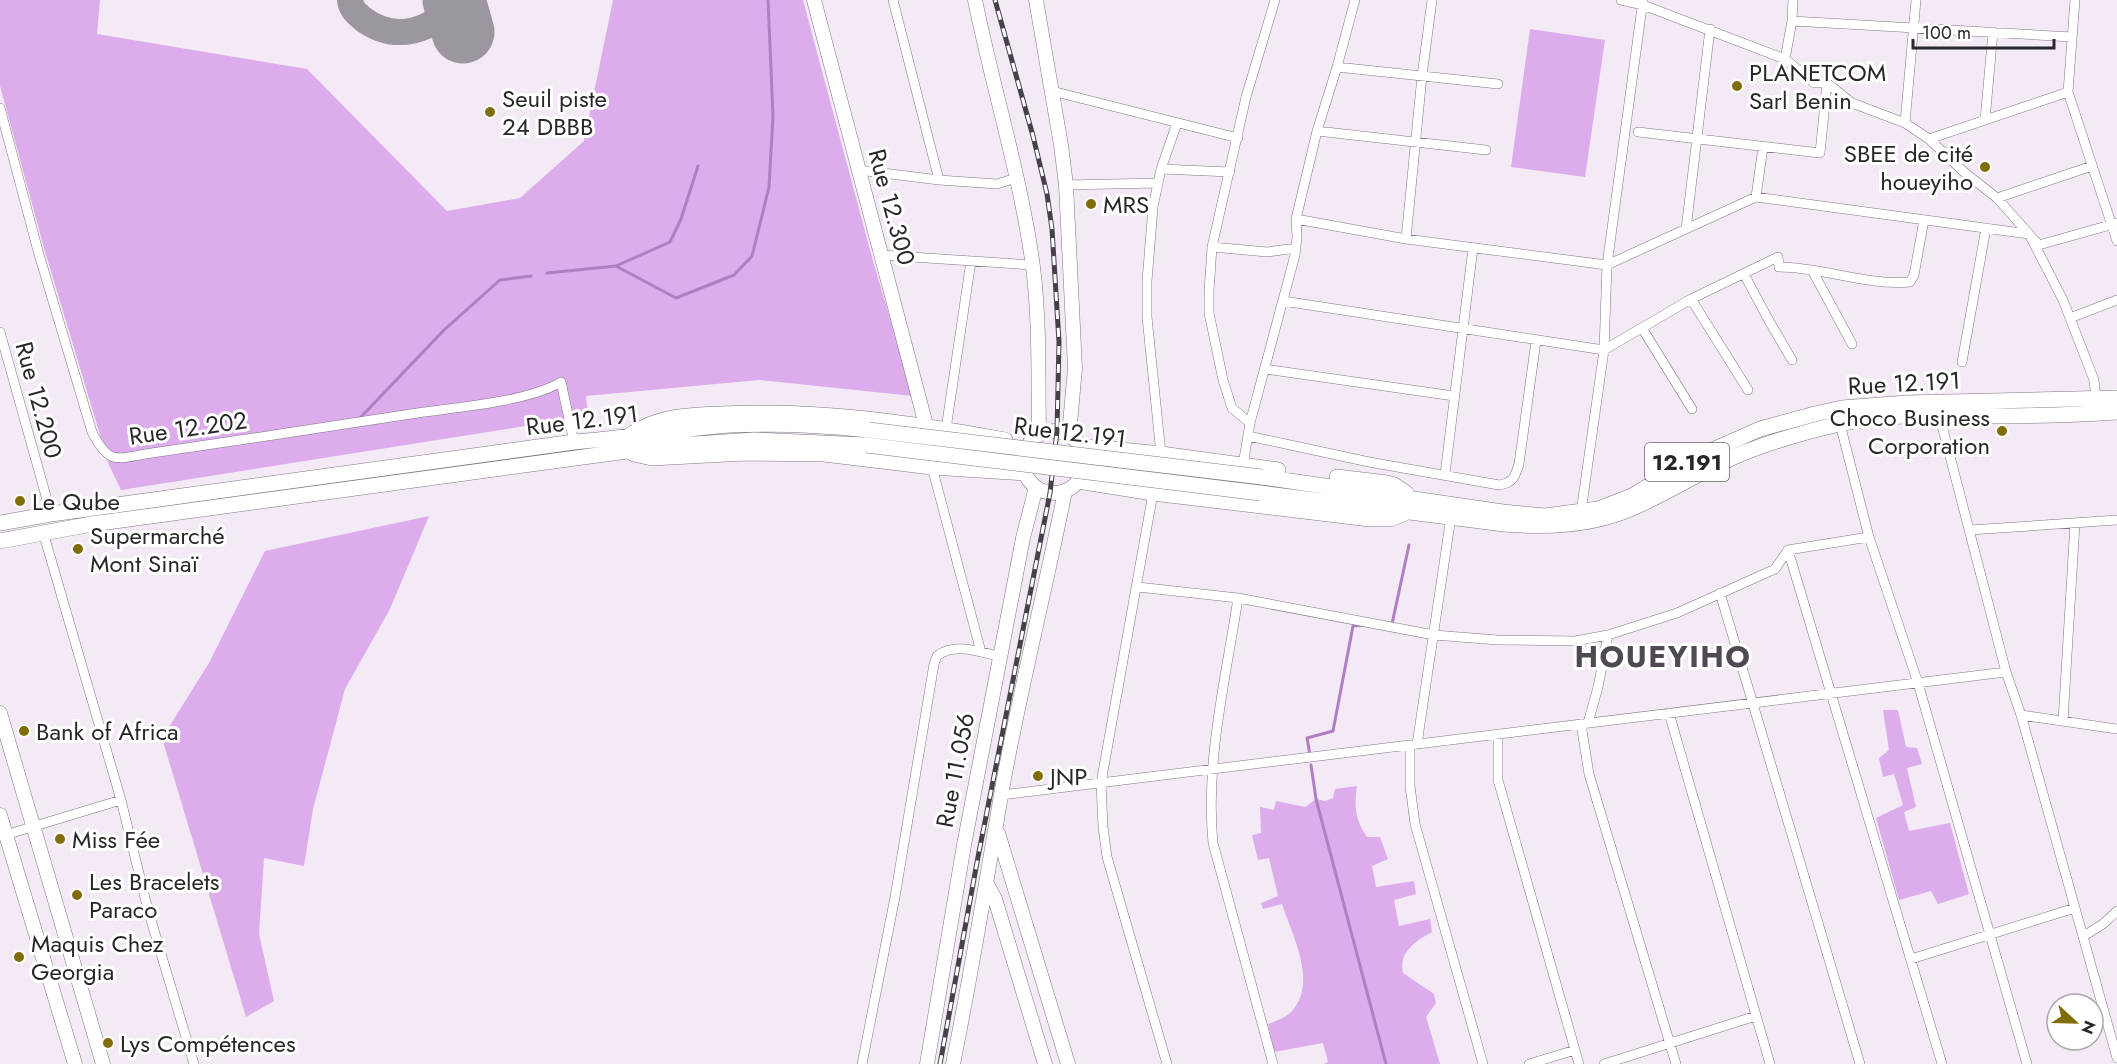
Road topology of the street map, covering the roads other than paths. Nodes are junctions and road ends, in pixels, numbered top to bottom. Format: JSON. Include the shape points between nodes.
{"nodes":[{"id":1,"x":814,"y":0,"type":"edge"},
{"id":2,"x":893,"y":0,"type":"edge"},
{"id":3,"x":975,"y":0,"type":"edge"},
{"id":4,"x":1036,"y":0,"type":"edge"},
{"id":5,"x":1275,"y":0,"type":"edge"},
{"id":6,"x":1355,"y":0,"type":"edge"},
{"id":7,"x":1432,"y":0,"type":"edge"},
{"id":8,"x":1621,"y":0,"type":"edge"},
{"id":9,"x":1792,"y":0,"type":"edge"},
{"id":10,"x":1916,"y":0,"type":"edge"},
{"id":11,"x":2075,"y":0,"type":"edge"},
{"id":12,"x":1643,"y":2,"type":"edge"},
{"id":13,"x":1792,"y":21,"type":"junction"},
{"id":14,"x":1914,"y":27,"type":"junction"},
{"id":15,"x":1710,"y":29,"type":"junction"},
{"id":16,"x":1993,"y":32,"type":"junction"},
{"id":17,"x":2072,"y":37,"type":"junction"},
{"id":18,"x":1785,"y":58,"type":"junction"},
{"id":19,"x":1337,"y":67,"type":"junction"},
{"id":20,"x":1422,"y":76,"type":"junction"},
{"id":21,"x":1827,"y":83,"type":"junction"},
{"id":22,"x":1498,"y":84,"type":"dead end"},
{"id":23,"x":1052,"y":91,"type":"junction"},
{"id":24,"x":2068,"y":92,"type":"junction"},
{"id":25,"x":0,"y":108,"type":"edge"},
{"id":26,"x":1985,"y":120,"type":"junction"},
{"id":27,"x":1177,"y":123,"type":"junction"},
{"id":28,"x":1905,"y":123,"type":"junction"},
{"id":29,"x":1317,"y":131,"type":"junction"},
{"id":30,"x":1638,"y":132,"type":"dead end"},
{"id":31,"x":1238,"y":138,"type":"junction"},
{"id":32,"x":1697,"y":139,"type":"junction"},
{"id":33,"x":1929,"y":139,"type":"junction"},
{"id":34,"x":1417,"y":142,"type":"junction"},
{"id":35,"x":1763,"y":147,"type":"junction"},
{"id":36,"x":1486,"y":150,"type":"dead end"},
{"id":37,"x":2092,"y":166,"type":"junction"},
{"id":38,"x":1161,"y":169,"type":"junction"},
{"id":39,"x":859,"y":170,"type":"junction"},
{"id":40,"x":1230,"y":172,"type":"junction"},
{"id":41,"x":1016,"y":178,"type":"junction"},
{"id":42,"x":939,"y":180,"type":"junction"},
{"id":43,"x":1158,"y":183,"type":"junction"},
{"id":44,"x":1066,"y":185,"type":"junction"},
{"id":45,"x":1756,"y":197,"type":"junction"},
{"id":46,"x":1997,"y":198,"type":"junction"},
{"id":47,"x":1296,"y":219,"type":"junction"},
{"id":48,"x":1924,"y":220,"type":"junction"},
{"id":49,"x":2114,"y":223,"type":"edge"},
{"id":50,"x":1986,"y":228,"type":"junction"},
{"id":51,"x":1686,"y":229,"type":"junction"},
{"id":52,"x":2029,"y":234,"type":"junction"},
{"id":53,"x":1406,"y":239,"type":"junction"},
{"id":54,"x":2117,"y":241,"type":"edge"},
{"id":55,"x":1212,"y":247,"type":"junction"},
{"id":56,"x":1296,"y":248,"type":"junction"},
{"id":57,"x":1473,"y":248,"type":"junction"},
{"id":58,"x":881,"y":255,"type":"junction"},
{"id":59,"x":971,"y":261,"type":"junction"},
{"id":60,"x":1032,"y":265,"type":"junction"},
{"id":61,"x":1607,"y":265,"type":"junction"},
{"id":62,"x":1812,"y":270,"type":"junction"},
{"id":63,"x":1744,"y":274,"type":"junction"},
{"id":64,"x":1691,"y":299,"type":"junction"},
{"id":65,"x":2117,"y":300,"type":"edge"},
{"id":66,"x":1283,"y":301,"type":"junction"},
{"id":67,"x":2070,"y":318,"type":"junction"},
{"id":68,"x":1463,"y":328,"type":"junction"},
{"id":69,"x":1642,"y":328,"type":"junction"},
{"id":70,"x":0,"y":332,"type":"edge"},
{"id":71,"x":1536,"y":341,"type":"junction"},
{"id":72,"x":1852,"y":344,"type":"dead end"},
{"id":73,"x":1604,"y":350,"type":"junction"},
{"id":74,"x":1792,"y":360,"type":"dead end"},
{"id":75,"x":1962,"y":362,"type":"dead end"},
{"id":76,"x":1265,"y":369,"type":"junction"},
{"id":77,"x":1748,"y":390,"type":"dead end"},
{"id":78,"x":1454,"y":396,"type":"junction"},
{"id":79,"x":2117,"y":398,"type":"edge"},
{"id":80,"x":2096,"y":399,"type":"junction"},
{"id":81,"x":1692,"y":408,"type":"dead end"},
{"id":82,"x":2117,"y":412,"type":"edge"},
{"id":83,"x":1939,"y":414,"type":"junction"},
{"id":84,"x":1250,"y":423,"type":"junction"},
{"id":85,"x":1840,"y":424,"type":"junction"},
{"id":86,"x":926,"y":425,"type":"junction"},
{"id":87,"x":946,"y":429,"type":"junction"},
{"id":88,"x":1248,"y":436,"type":"junction"},
{"id":89,"x":1034,"y":440,"type":"junction"},
{"id":90,"x":1075,"y":441,"type":"junction"},
{"id":91,"x":574,"y":442,"type":"junction"},
{"id":92,"x":626,"y":445,"type":"junction"},
{"id":93,"x":1161,"y":454,"type":"junction"},
{"id":94,"x":1243,"y":465,"type":"junction"},
{"id":95,"x":932,"y":467,"type":"junction"},
{"id":96,"x":1025,"y":473,"type":"junction"},
{"id":97,"x":1445,"y":474,"type":"junction"},
{"id":98,"x":1078,"y":481,"type":"junction"},
{"id":99,"x":1036,"y":487,"type":"junction"},
{"id":100,"x":1065,"y":491,"type":"junction"},
{"id":101,"x":1153,"y":493,"type":"junction"},
{"id":102,"x":1412,"y":504,"type":"junction"},
{"id":103,"x":1581,"y":512,"type":"junction"},
{"id":104,"x":51,"y":514,"type":"junction"},
{"id":105,"x":1451,"y":517,"type":"junction"},
{"id":106,"x":2117,"y":520,"type":"edge"},
{"id":107,"x":0,"y":523,"type":"edge"},
{"id":108,"x":2075,"y":523,"type":"junction"},
{"id":109,"x":1970,"y":530,"type":"junction"},
{"id":110,"x":43,"y":532,"type":"junction"},
{"id":111,"x":1869,"y":537,"type":"junction"},
{"id":112,"x":0,"y":541,"type":"edge"},
{"id":113,"x":1788,"y":550,"type":"junction"},
{"id":114,"x":1138,"y":587,"type":"junction"},
{"id":115,"x":1720,"y":593,"type":"junction"},
{"id":116,"x":1238,"y":598,"type":"junction"},
{"id":117,"x":1434,"y":635,"type":"junction"},
{"id":118,"x":1608,"y":635,"type":"junction"},
{"id":119,"x":981,"y":652,"type":"junction"},
{"id":120,"x":1001,"y":657,"type":"junction"},
{"id":121,"x":2006,"y":672,"type":"junction"},
{"id":122,"x":1918,"y":683,"type":"junction"},
{"id":123,"x":1832,"y":695,"type":"junction"},
{"id":124,"x":1754,"y":703,"type":"junction"},
{"id":125,"x":0,"y":713,"type":"edge"},
{"id":126,"x":1669,"y":713,"type":"junction"},
{"id":127,"x":2021,"y":715,"type":"junction"},
{"id":128,"x":2063,"y":721,"type":"junction"},
{"id":129,"x":1584,"y":723,"type":"junction"},
{"id":130,"x":2117,"y":729,"type":"edge"},
{"id":131,"x":1498,"y":734,"type":"junction"},
{"id":132,"x":1413,"y":744,"type":"junction"},
{"id":133,"x":1212,"y":769,"type":"junction"},
{"id":134,"x":1101,"y":783,"type":"junction"},
{"id":135,"x":1001,"y":795,"type":"junction"},
{"id":136,"x":121,"y":800,"type":"junction"},
{"id":137,"x":0,"y":815,"type":"edge"},
{"id":138,"x":32,"y":826,"type":"junction"},
{"id":139,"x":997,"y":829,"type":"junction"},
{"id":140,"x":3,"y":836,"type":"edge"},
{"id":141,"x":987,"y":884,"type":"junction"},
{"id":142,"x":2075,"y":908,"type":"junction"},
{"id":143,"x":2117,"y":911,"type":"edge"},
{"id":144,"x":1990,"y":935,"type":"junction"},
{"id":145,"x":2084,"y":936,"type":"junction"},
{"id":146,"x":1911,"y":959,"type":"junction"},
{"id":147,"x":88,"y":1014,"type":"junction"},
{"id":148,"x":1756,"y":1016,"type":"junction"},
{"id":149,"x":62,"y":1020,"type":"junction"},
{"id":150,"x":1671,"y":1044,"type":"junction"},
{"id":151,"x":1575,"y":1050,"type":"junction"},
{"id":152,"x":2117,"y":1058,"type":"edge"},
{"id":153,"x":954,"y":1063,"type":"edge"},
{"id":154,"x":75,"y":1064,"type":"edge"},
{"id":155,"x":103,"y":1064,"type":"edge"},
{"id":156,"x":194,"y":1064,"type":"edge"},
{"id":157,"x":862,"y":1064,"type":"edge"},
{"id":158,"x":927,"y":1064,"type":"edge"},
{"id":159,"x":1045,"y":1064,"type":"edge"},
{"id":160,"x":1068,"y":1064,"type":"edge"},
{"id":161,"x":1167,"y":1064,"type":"edge"},
{"id":162,"x":1273,"y":1064,"type":"edge"},
{"id":163,"x":1483,"y":1064,"type":"edge"},
{"id":164,"x":1529,"y":1064,"type":"edge"},
{"id":165,"x":1580,"y":1064,"type":"edge"},
{"id":166,"x":1604,"y":1064,"type":"edge"},
{"id":167,"x":1676,"y":1064,"type":"edge"},
{"id":168,"x":1770,"y":1064,"type":"edge"},
{"id":169,"x":1860,"y":1064,"type":"edge"},
{"id":170,"x":1942,"y":1064,"type":"edge"},
{"id":171,"x":2027,"y":1064,"type":"edge"}],
"edges":[{"from":1,"to":39,"type":"main road","name":"Rue 12.300"},
{"from":2,"to":42,"type":"street"},
{"from":3,"to":41,"type":"main road"},
{"from":4,"to":23,"type":"main road"},
{"from":5,"to":31,"type":"street"},
{"from":6,"to":19,"type":"street"},
{"from":7,"to":20,"type":"street"},
{"from":8,"to":12,"type":"street"},
{"from":9,"to":13,"type":"street"},
{"from":10,"to":14,"type":"street"},
{"from":11,"to":17,"type":"street"},
{"from":12,"to":15,"type":"street"},
{"from":12,"to":61,"type":"street"},
{"from":13,"to":14,"type":"street"},
{"from":13,"to":18,"type":"street"},
{"from":14,"to":16,"type":"street"},
{"from":14,"to":28,"type":"street"},
{"from":15,"to":18,"type":"street"},
{"from":15,"to":32,"type":"street"},
{"from":16,"to":17,"type":"street"},
{"from":16,"to":26,"type":"street"},
{"from":17,"to":24,"type":"street"},
{"from":18,"to":21,"type":"street","via":[[1814,83]]},
{"from":19,"to":20,"type":"street"},
{"from":19,"to":29,"type":"street"},
{"from":20,"to":22,"type":"street"},
{"from":20,"to":34,"type":"street"},
{"from":21,"to":28,"type":"street","via":[[1852,103]]},
{"from":21,"to":35,"type":"street","via":[[1820,153]]},
{"from":23,"to":27,"type":"street"},
{"from":23,"to":44,"type":"main road"},
{"from":24,"to":26,"type":"street"},
{"from":24,"to":37,"type":"street"},
{"from":25,"to":91,"type":"street","name":"Rue 12.202","via":[[92,432],[109,457],[475,405],[533,394],[561,382]]},
{"from":26,"to":33,"type":"street"},
{"from":27,"to":31,"type":"street"},
{"from":27,"to":38,"type":"street"},
{"from":28,"to":33,"type":"street"},
{"from":29,"to":34,"type":"street"},
{"from":29,"to":47,"type":"street"},
{"from":30,"to":32,"type":"street"},
{"from":31,"to":40,"type":"street"},
{"from":32,"to":35,"type":"street"},
{"from":32,"to":51,"type":"street"},
{"from":33,"to":46,"type":"street"},
{"from":34,"to":36,"type":"street"},
{"from":34,"to":53,"type":"street"},
{"from":35,"to":45,"type":"street"},
{"from":37,"to":46,"type":"street"},
{"from":37,"to":49,"type":"street"},
{"from":38,"to":40,"type":"street"},
{"from":38,"to":43,"type":"street"},
{"from":39,"to":42,"type":"street"},
{"from":39,"to":58,"type":"main road","name":"Rue 12.300"},
{"from":40,"to":55,"type":"street"},
{"from":41,"to":42,"type":"street","via":[[997,184]]},
{"from":41,"to":60,"type":"main road"},
{"from":43,"to":44,"type":"street"},
{"from":43,"to":93,"type":"street","via":[[1153,207],[1147,317]]},
{"from":44,"to":90,"type":"main road"},
{"from":45,"to":48,"type":"street"},
{"from":45,"to":51,"type":"street"},
{"from":46,"to":52,"type":"street"},
{"from":47,"to":53,"type":"street"},
{"from":47,"to":56,"type":"street"},
{"from":48,"to":50,"type":"street"},
{"from":48,"to":62,"type":"street","via":[[1910,282]]},
{"from":49,"to":52,"type":"street","via":[[2039,245]]},
{"from":49,"to":54,"type":"street"},
{"from":50,"to":52,"type":"street"},
{"from":50,"to":75,"type":"street"},
{"from":51,"to":61,"type":"street"},
{"from":52,"to":67,"type":"street"},
{"from":53,"to":57,"type":"street"},
{"from":55,"to":56,"type":"street","via":[[1267,252]]},
{"from":55,"to":84,"type":"street","via":[[1209,313],[1223,380],[1232,408]]},
{"from":56,"to":66,"type":"street"},
{"from":57,"to":61,"type":"street"},
{"from":57,"to":68,"type":"street"},
{"from":58,"to":59,"type":"street"},
{"from":58,"to":86,"type":"main road","name":"Rue 12.300"},
{"from":59,"to":60,"type":"street"},
{"from":59,"to":87,"type":"street"},
{"from":60,"to":89,"type":"main road","via":[[1037,308]]},
{"from":61,"to":73,"type":"street"},
{"from":62,"to":63,"type":"street","via":[[1779,267],[1778,257]]},
{"from":62,"to":72,"type":"street"},
{"from":63,"to":64,"type":"street"},
{"from":63,"to":74,"type":"street"},
{"from":64,"to":69,"type":"street"},
{"from":64,"to":77,"type":"street"},
{"from":65,"to":67,"type":"street"},
{"from":66,"to":68,"type":"street"},
{"from":66,"to":76,"type":"street"},
{"from":67,"to":80,"type":"street","via":[[2094,380]]},
{"from":68,"to":71,"type":"street"},
{"from":68,"to":78,"type":"street"},
{"from":69,"to":73,"type":"street"},
{"from":69,"to":81,"type":"street"},
{"from":70,"to":104,"type":"street","name":"Rue 12.200"},
{"from":71,"to":73,"type":"street"},
{"from":71,"to":97,"type":"street","via":[[1515,477],[1498,485]]},
{"from":73,"to":103,"type":"street"},
{"from":76,"to":78,"type":"street"},
{"from":76,"to":84,"type":"street"},
{"from":78,"to":97,"type":"street"},
{"from":79,"to":80,"type":"main road","name":"Rue 12.191","number":"12.191"},
{"from":80,"to":103,"type":"main road","name":"Rue 12.191","number":"12.191","via":[[1877,404],[1815,414],[1744,436],[1701,455],[1632,496]]},
{"from":82,"to":83,"type":"main road","name":"Rue 12.191"},
{"from":83,"to":85,"type":"main road","name":"Rue 12.191"},
{"from":83,"to":109,"type":"street"},
{"from":84,"to":88,"type":"street"},
{"from":85,"to":105,"type":"main road","name":"Rue 12.191","via":[[1747,451],[1635,507],[1589,521],[1537,527]]},
{"from":85,"to":111,"type":"street"},
{"from":86,"to":87,"type":"main road"},
{"from":86,"to":92,"type":"main road","via":[[849,416],[752,412],[669,418],[648,424]]},
{"from":87,"to":89,"type":"main road"},
{"from":88,"to":94,"type":"street"},
{"from":88,"to":97,"type":"street"},
{"from":89,"to":90,"type":"main road","via":[[1053,431]]},
{"from":89,"to":96,"type":"main road","via":[[1023,459]]},
{"from":90,"to":93,"type":"main road"},
{"from":90,"to":98,"type":"main road","via":[[1084,464]]},
{"from":91,"to":92,"type":"main road","name":"Rue 12.191"},
{"from":91,"to":104,"type":"main road","name":"Rue 12.191"},
{"from":92,"to":95,"type":"main road","via":[[652,458],[825,454]]},
{"from":92,"to":102,"type":"main road","name":"Rue 12.191","number":"12.191","bridge":true,"via":[[731,425],[820,425],[867,437]]},
{"from":92,"to":110,"type":"main road","name":"Rue 12.191"},
{"from":93,"to":94,"type":"main road"},
{"from":94,"to":102,"type":"main road","via":[[1387,483]]},
{"from":95,"to":96,"type":"main road"},
{"from":95,"to":119,"type":"street"},
{"from":96,"to":99,"type":"main road"},
{"from":98,"to":100,"type":"main road"},
{"from":98,"to":101,"type":"main road"},
{"from":99,"to":100,"type":"main road","via":[[1050,493]]},
{"from":99,"to":120,"type":"main road","name":"Rue 11.056"},
{"from":100,"to":135,"type":"main road"},
{"from":101,"to":102,"type":"main road","via":[[1370,519],[1390,519]]},
{"from":101,"to":114,"type":"street"},
{"from":102,"to":103,"type":"main road","name":"Rue 12.191","number":"12.191","via":[[1534,515]]},
{"from":102,"to":105,"type":"main road","name":"Rue 12.191"},
{"from":104,"to":107,"type":"main road","name":"Rue 12.191"},
{"from":105,"to":117,"type":"street"},
{"from":106,"to":108,"type":"street"},
{"from":108,"to":109,"type":"street"},
{"from":108,"to":128,"type":"street"},
{"from":109,"to":121,"type":"street"},
{"from":110,"to":112,"type":"main road","name":"Rue 12.191"},
{"from":110,"to":136,"type":"street"},
{"from":111,"to":113,"type":"street"},
{"from":111,"to":122,"type":"street"},
{"from":113,"to":115,"type":"street","via":[[1775,569]]},
{"from":113,"to":123,"type":"street"},
{"from":114,"to":116,"type":"street"},
{"from":114,"to":134,"type":"street"},
{"from":115,"to":118,"type":"street","via":[[1677,613]]},
{"from":115,"to":124,"type":"street"},
{"from":116,"to":117,"type":"street"},
{"from":116,"to":133,"type":"street"},
{"from":117,"to":118,"type":"street","via":[[1575,641]]},
{"from":117,"to":132,"type":"street"},
{"from":118,"to":129,"type":"street","via":[[1598,687]]},
{"from":119,"to":120,"type":"street"},
{"from":119,"to":157,"type":"street","via":[[951,650],[937,656],[934,664]]},
{"from":120,"to":158,"type":"main road","name":"Rue 11.056"},
{"from":121,"to":122,"type":"street"},
{"from":121,"to":127,"type":"street"},
{"from":122,"to":123,"type":"street"},
{"from":122,"to":144,"type":"street"},
{"from":123,"to":124,"type":"street"},
{"from":123,"to":146,"type":"street"},
{"from":124,"to":126,"type":"street"},
{"from":124,"to":169,"type":"street"},
{"from":125,"to":138,"type":"main road"},
{"from":126,"to":129,"type":"street"},
{"from":126,"to":148,"type":"street"},
{"from":127,"to":128,"type":"street"},
{"from":127,"to":142,"type":"street"},
{"from":128,"to":130,"type":"street"},
{"from":129,"to":131,"type":"street"},
{"from":129,"to":150,"type":"street","via":[[1588,774]]},
{"from":131,"to":132,"type":"street"},
{"from":131,"to":151,"type":"street","via":[[1498,780]]},
{"from":132,"to":133,"type":"street"},
{"from":132,"to":163,"type":"street","via":[[1410,786],[1415,824]]},
{"from":133,"to":134,"type":"street"},
{"from":133,"to":162,"type":"street","via":[[1213,843]]},
{"from":134,"to":135,"type":"street"},
{"from":134,"to":161,"type":"street","via":[[1107,857]]},
{"from":135,"to":139,"type":"main road"},
{"from":136,"to":138,"type":"street"},
{"from":136,"to":156,"type":"street","via":[[148,910]]},
{"from":137,"to":140,"type":"main road"},
{"from":138,"to":140,"type":"street"},
{"from":138,"to":147,"type":"main road"},
{"from":139,"to":141,"type":"main road"},
{"from":139,"to":160,"type":"main road"},
{"from":140,"to":149,"type":"main road"},
{"from":141,"to":153,"type":"main road"},
{"from":141,"to":159,"type":"main road","via":[[995,899]]},
{"from":142,"to":144,"type":"street"},
{"from":142,"to":145,"type":"street"},
{"from":143,"to":145,"type":"street"},
{"from":144,"to":146,"type":"street"},
{"from":144,"to":171,"type":"street"},
{"from":145,"to":152,"type":"street"},
{"from":146,"to":170,"type":"street"},
{"from":147,"to":149,"type":"main road"},
{"from":147,"to":155,"type":"main road"},
{"from":148,"to":150,"type":"street"},
{"from":148,"to":168,"type":"street"},
{"from":149,"to":154,"type":"main road"},
{"from":150,"to":166,"type":"street"},
{"from":150,"to":167,"type":"street"},
{"from":151,"to":164,"type":"street"},
{"from":151,"to":165,"type":"street"}]}
